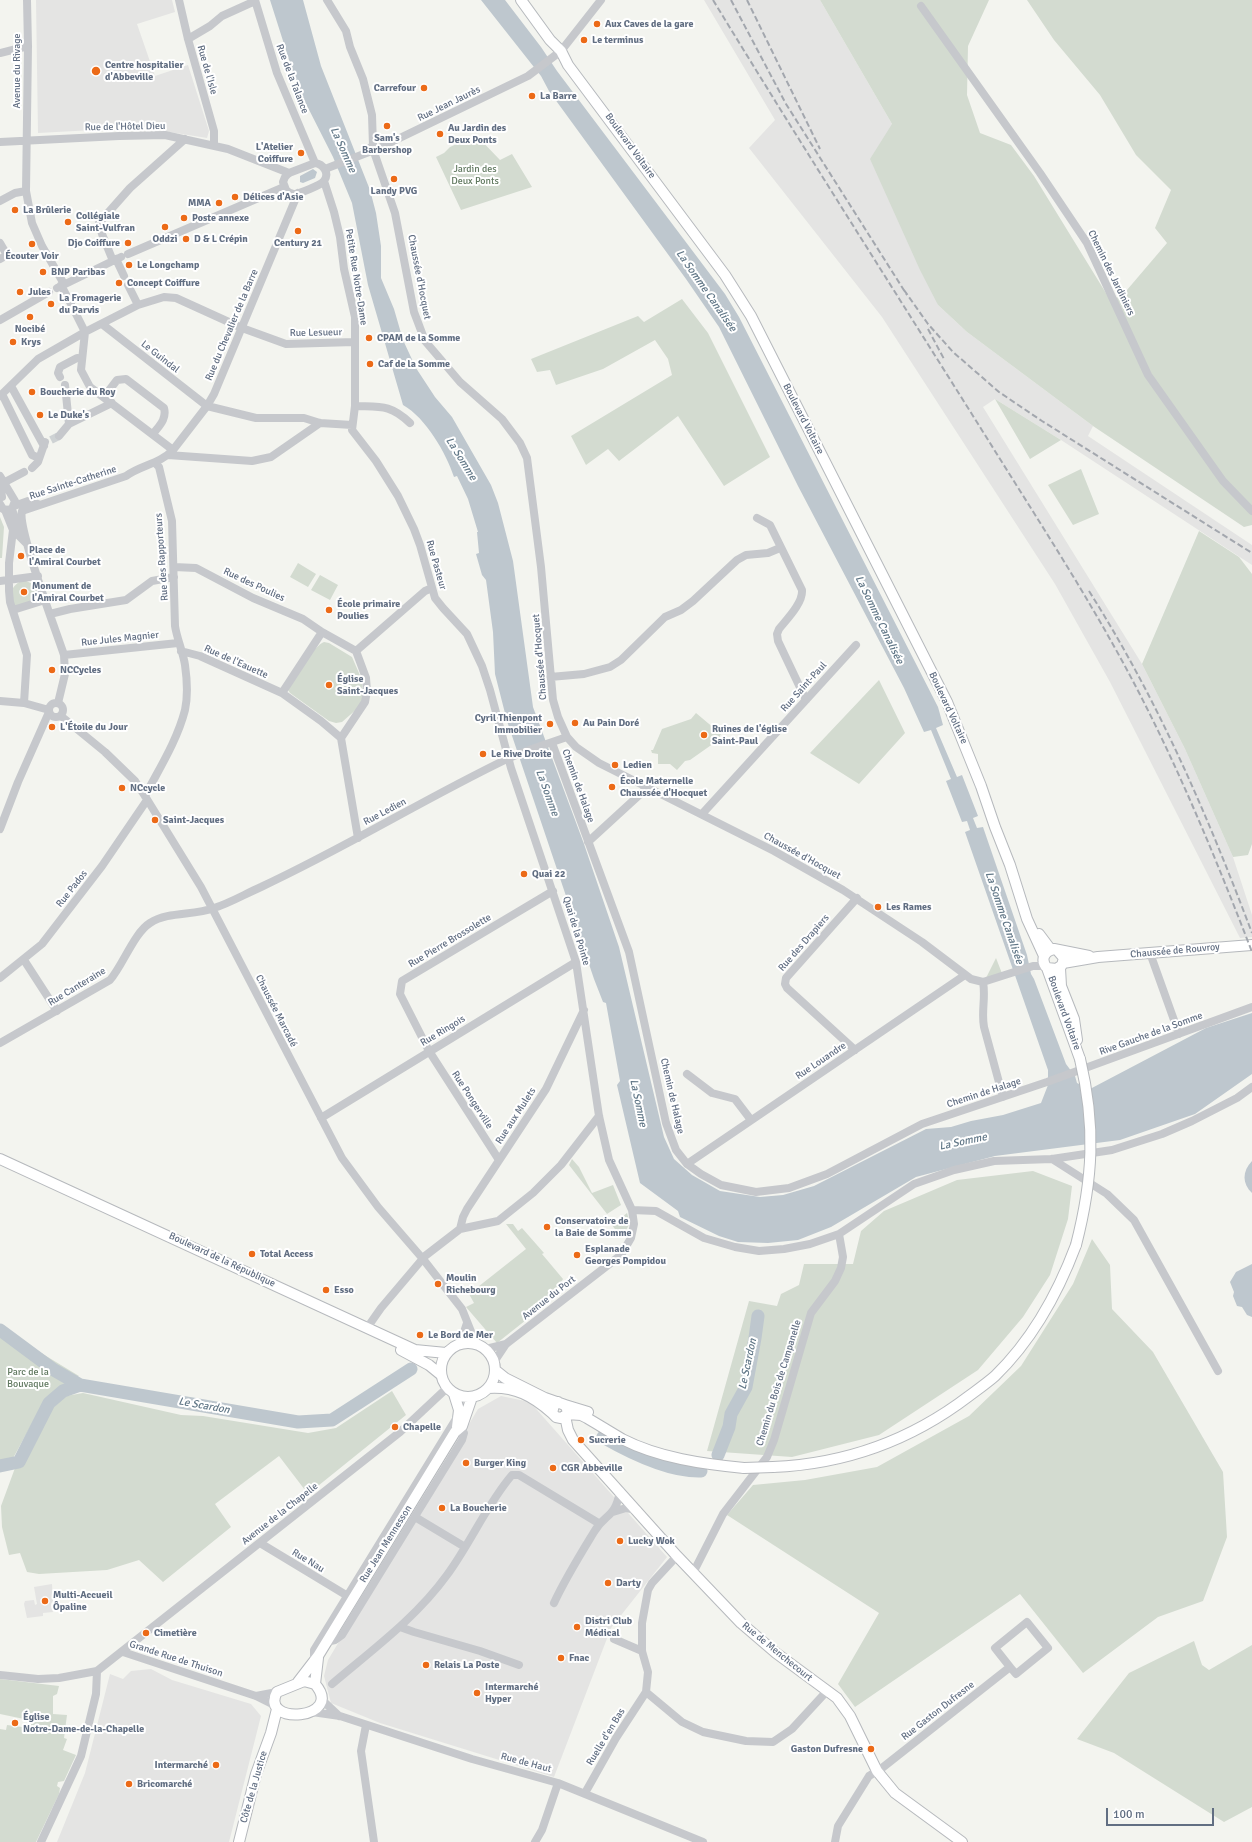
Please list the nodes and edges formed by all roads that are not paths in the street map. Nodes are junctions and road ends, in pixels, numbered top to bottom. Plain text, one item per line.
1 (26, 0) edge
2 (179, 0) edge
3 (255, 0) edge
4 (327, 0) edge
5 (521, 0) edge
6 (601, 0) edge
7 (921, 6) dead end
8 (188, 39) junction
9 (28, 46) junction
10 (0, 53) edge
11 (557, 54) junction
12 (185, 139) junction
13 (27, 141) junction
14 (0, 142) edge
15 (214, 145) junction
16 (371, 151) junction
17 (315, 163) junction
18 (325, 169) junction
19 (289, 173) junction
20 (324, 181) junction
21 (284, 187) junction
22 (26, 191) junction
23 (298, 193) junction
24 (0, 201) edge
25 (0, 243) edge
26 (120, 258) junction
27 (0, 259) edge
28 (124, 276) dead end
29 (128, 284) dead end
30 (58, 287) junction
31 (71, 304) dead end
32 (138, 305) junction
33 (75, 312) dead end
34 (0, 320) edge
35 (102, 324) junction
36 (242, 328) junction
37 (85, 332) junction
38 (354, 342) junction
39 (82, 359) junction
40 (60, 377) dead end
41 (64, 385) dead end
42 (11, 386) junction
43 (1, 395) edge
44 (104, 397) junction
45 (112, 403) junction
46 (207, 406) junction
47 (355, 406) junction
48 (320, 423) junction
49 (410, 423) dead end
50 (352, 425) junction
51 (153, 434) junction
52 (170, 452) junction
53 (39, 458) junction
54 (155, 463) junction
55 (32, 468) dead end
56 (24, 472) dead end
57 (2, 480) edge
58 (4, 504) edge
59 (38, 504) junction
60 (1252, 511) edge
61 (756, 518) dead end
62 (13, 530) junction
63 (27, 540) junction
64 (780, 548) junction
65 (174, 567) junction
66 (38, 576) junction
67 (174, 577) junction
68 (9, 580) junction
69 (0, 581) edge
70 (432, 588) junction
71 (46, 600) junction
72 (13, 610) junction
73 (50, 614) junction
74 (322, 632) junction
75 (178, 643) junction
76 (856, 644) dead end
77 (181, 651) junction
78 (356, 651) junction
79 (64, 655) junction
80 (550, 677) junction
81 (282, 693) junction
82 (806, 700) junction
83 (0, 701) edge
84 (24, 703) junction
85 (58, 703) junction
86 (49, 711) junction
87 (61, 716) junction
88 (567, 737) junction
89 (341, 738) junction
90 (550, 743) junction
91 (509, 758) junction
92 (648, 787) junction
93 (146, 798) junction
94 (702, 814) junction
95 (0, 828) edge
96 (358, 838) junction
97 (588, 842) junction
98 (553, 892) junction
99 (856, 898) junction
100 (213, 909) junction
101 (1252, 945) edge
102 (1150, 953) junction
103 (1098, 957) junction
104 (1048, 958) junction
105 (24, 960) junction
106 (576, 962) junction
107 (1061, 966) junction
108 (966, 975) junction
109 (0, 978) edge
110 (983, 982) junction
111 (1252, 1007) edge
112 (584, 1010) junction
113 (57, 1011) junction
114 (1180, 1034) junction
115 (0, 1043) edge
116 (855, 1050) junction
117 (429, 1051) junction
118 (1080, 1059) junction
119 (687, 1074) dead end
120 (1034, 1087) joint
121 (1252, 1087) edge
122 (1003, 1097) junction
123 (599, 1116) junction
124 (320, 1118) junction
125 (751, 1120) junction
126 (1052, 1158) junction
127 (0, 1159) edge
128 (500, 1160) junction
129 (687, 1164) junction
130 (0, 1165) edge
131 (632, 1210) junction
132 (460, 1229) junction
133 (838, 1234) junction
134 (423, 1259) junction
135 (467, 1323) junction
136 (367, 1328) junction
137 (460, 1344) junction
138 (476, 1344) junction
139 (506, 1344) junction
140 (486, 1349) junction
141 (446, 1353) junction
142 (495, 1366) junction
143 (1218, 1371) dead end
144 (440, 1374) junction
145 (488, 1388) junction
146 (450, 1391) junction
147 (472, 1397) junction
148 (560, 1411) junction
149 (458, 1414) junction
150 (458, 1429) junction
151 (620, 1492) junction
152 (636, 1510) junction
153 (613, 1512) junction
154 (416, 1517) junction
155 (600, 1524) junction
156 (260, 1543) junction
157 (465, 1547) junction
158 (678, 1556) junction
159 (693, 1572) junction
160 (346, 1595) junction
161 (554, 1603) dead end
162 (400, 1626) junction
163 (614, 1639) dead end
164 (326, 1642) junction
165 (642, 1651) junction
166 (123, 1652) junction
167 (316, 1658) junction
168 (519, 1665) dead end
169 (1010, 1667) junction
170 (98, 1671) junction
171 (0, 1675) edge
172 (298, 1682) junction
173 (315, 1684) junction
174 (332, 1684) dead end
175 (827, 1691) junction
176 (277, 1692) junction
177 (646, 1692) junction
178 (256, 1696) junction
179 (321, 1699) junction
180 (276, 1707) junction
181 (312, 1712) junction
182 (287, 1714) junction
183 (340, 1716) junction
184 (366, 1725) junction
185 (271, 1733) junction
186 (877, 1771) junction
187 (558, 1783) junction
188 (585, 1793) junction
189 (42, 1842) edge
190 (239, 1842) edge
191 (374, 1842) edge
192 (535, 1842) edge
193 (703, 1842) edge
194 (835, 1842) edge
195 (962, 1842) edge

1 - 9 street, Avenue du Rivage
2 - 8 street, Rue de l'Isle
3 - 8 street
3 - 17 street, Rue de la Talance
4 - 16 street, Chaussée d'Hocquet
5 - 11 main road, Boulevard Voltaire
6 - 11 street, Rue Jean Jaurès
7 - 60 street, Chemin des Jardiniers
8 - 15 street, Rue de l'Isle
9 - 10 street
9 - 13 street, Avenue du Rivage
11 - 16 street, Rue Jean Jaurès
11 - 104 main road, Boulevard Voltaire
12 - 13 street, Rue de l'Hôtel Dieu
12 - 15 street, Rue de l'Hôtel Dieu
12 - 26 street
13 - 14 street, Rue de l'Hôtel Dieu
13 - 22 street, Avenue du Rivage
15 - 19 street, Rue de l'Hôtel Dieu
16 - 18 street, Rue Jean Jaurès
16 - 80 street, Chaussée d'Hocquet
17 - 18 street
17 - 19 street
18 - 20 street
19 - 21 street
20 - 23 street
20 - 38 street, Petite Rue Notre-Dame
21 - 23 street
21 - 26 street
22 - 24 street
22 - 30 street, Avenue du Rivage
23 - 36 street, Rue du Chevalier de la Barre
25 - 27 street
26 - 28 street
26 - 30 street
29 - 32 street
30 - 31 street, Avenue du Rivage
30 - 34 street
32 - 35 street, Rue Lesueur
32 - 36 street, Rue Lesueur
33 - 37 street
35 - 37 street, Rue Lesueur
35 - 46 street, Le Guindal
36 - 38 street, Rue Lesueur
36 - 46 street, Rue du Chevalier de la Barre
37 - 39 street
37 - 42 street, Rue Lesueur
38 - 47 street, Petite Rue Notre-Dame
39 - 40 street
39 - 44 street
41 - 45 street
42 - 43 street, Rue Lesueur
42 - 53 street
43 - 53 street
44 - 45 street
44 - 51 street
45 - 51 street
46 - 48 street
46 - 52 street, Rue du Chevalier de la Barre
47 - 49 street
47 - 50 street, Petite Rue Notre-Dame
48 - 50 street
48 - 52 street
50 - 70 street, Rue Pasteur
51 - 52 street
52 - 54 street, Rue Sainte-Catherine
53 - 55 street
54 - 59 street, Rue Sainte-Catherine
54 - 65 street, Rue des Rapporteurs
56 - 57 street
57 - 58 street
57 - 58 street
58 - 59 street
58 - 62 street
58 - 63 street
59 - 63 street, Rue Sainte-Catherine
61 - 64 street
62 - 63 street
62 - 68 street
63 - 66 street
64 - 80 street
64 - 82 street
65 - 67 street, Rue des Rapporteurs
65 - 74 street, Rue des Poulies
66 - 68 street
66 - 71 street
67 - 73 street
67 - 75 street, Rue des Rapporteurs
68 - 69 street
68 - 72 street
70 - 78 street
70 - 91 street, Rue Pasteur
71 - 72 street
71 - 73 street
72 - 84 street
73 - 79 street
74 - 78 street, Rue des Poulies
74 - 81 street
75 - 77 street, Rue des Rapporteurs
75 - 79 street, Rue Jules Magnier
76 - 82 street, Rue Saint-Paul
77 - 81 street, Rue de l'Eauette
77 - 93 street, Rue Pados
78 - 89 street
79 - 85 street
80 - 88 street, Chaussée d'Hocquet
81 - 89 street, Rue de l'Eauette
82 - 94 street, Rue Saint-Paul
83 - 84 street
84 - 86 street
85 - 86 street
85 - 87 street
86 - 87 street
86 - 95 street
87 - 93 street, Chaussée Marcadé
88 - 90 street, Rue Ledien
88 - 92 street, Chaussée d'Hocquet
89 - 96 street
90 - 91 street, Rue Ledien
90 - 97 street, Chemin de Halage
91 - 96 street, Rue Ledien
91 - 98 street, Quai de la Pointe
92 - 94 street, Chaussée d'Hocquet
92 - 97 street
93 - 100 street, Chaussée Marcadé
93 - 105 street, Rue Pados
94 - 99 street, Chaussée d'Hocquet
96 - 100 street, Rue Ledien
97 - 129 street, Chemin de Halage
98 - 106 street, Quai de la Pointe
98 - 117 street, Rue Pierre Brossolette
99 - 108 street, Chaussée d'Hocquet
99 - 116 street, Rue des Drapiers
100 - 113 street, Rue Canteraine
100 - 124 street, Chaussée Marcadé
101 - 102 main road, Chaussée de Rouvroy
102 - 103 main road, Chaussée de Rouvroy
102 - 114 street
103 - 104 main road, Chaussée de Rouvroy
103 - 107 main road, Chaussée de Rouvroy
104 - 107 main road, Chaussée de Rouvroy
104 - 107 main road, Boulevard Voltaire
104 - 110 street
104 - 118 main road, Boulevard Voltaire
105 - 109 street, Rue Pados
105 - 113 street
106 - 112 street, Quai de la Pointe
106 - 117 street, Rue Ringois
107 - 118 main road, Boulevard Voltaire
108 - 110 street, Chaussée d'Hocquet
108 - 116 street, Rue Louandre
110 - 122 street
111 - 114 street, Rive Gauche de la Somme
112 - 123 street, Quai de la Pointe
112 - 128 street, Rue aux Mulets
113 - 115 street, Rue Canteraine
114 - 120 street, Rive Gauche de la Somme
116 - 125 street, Rue Louandre
117 - 124 street, Rue Ringois
117 - 128 street, Rue Pongerville
118 - 148 main road, bridge
119 - 125 street
120 - 122 street, Chemin de Halage
121 - 126 street
122 - 129 street, Chemin de Halage
123 - 131 street, Avenue du Port
123 - 132 street
124 - 134 street, Chaussée Marcadé
125 - 129 street, Rue Louandre
126 - 133 street
126 - 143 street
127 - 136 main road, Boulevard de la République
128 - 132 street, Rue aux Mulets
130 - 144 main road, Boulevard de la République
131 - 133 street
131 - 139 street, Avenue du Port
132 - 134 street
133 - 159 street, Chemin du Bois de Campanelle
134 - 135 street, Chaussée Marcadé
134 - 136 street
135 - 137 street
135 - 138 street, Chaussée Marcadé
136 - 141 main road, Boulevard de la République
137 - 138 main road
137 - 141 main road
138 - 140 main road
139 - 140 street, Avenue du Port
139 - 142 street, Avenue du Port
140 - 142 main road
141 - 144 main road
142 - 145 main road
142 - 148 main road
144 - 146 main road
145 - 147 main road
145 - 148 main road
146 - 147 main road
146 - 149 main road, Rue Jean Mennesson
146 - 156 street, Avenue de la Chapelle
147 - 150 main road, Rue Jean Mennesson
148 - 151 main road, Rue de Menchecourt
149 - 150 main road, Rue Jean Mennesson
149 - 160 street
150 - 154 street
150 - 164 main road, Rue Jean Mennesson
151 - 152 main road, Rue de Menchecourt
151 - 153 street
152 - 153 street
152 - 158 main road, Rue de Menchecourt
153 - 155 street
154 - 157 street
154 - 164 street
155 - 157 street
155 - 161 street
156 - 160 street, Rue Nau
156 - 166 street, Avenue de la Chapelle
157 - 162 street
158 - 159 main road, Rue de Menchecourt
158 - 165 street
159 - 175 main road, Rue de Menchecourt
160 - 167 street
162 - 168 street
162 - 174 street
163 - 165 street
164 - 167 main road, Rue Jean Mennesson
165 - 177 street
166 - 170 street, Grande Rue de Thuison
166 - 178 street, Grande Rue de Thuison
167 - 172 main road, Rue Jean Mennesson
167 - 173 main road, Rue Jean Mennesson
169 - 169 street
169 - 186 street, Rue Gaston Dufresne
170 - 171 street, Grande Rue de Thuison
170 - 189 street
172 - 173 main road
172 - 176 main road
173 - 179 main road
175 - 177 street
175 - 186 main road, Rue de Menchecourt
176 - 178 street, Grande Rue de Thuison
176 - 180 main road
177 - 188 street, Ruelle d'en Bas
178 - 180 street, Grande Rue de Thuison
179 - 181 main road
179 - 183 street, Rue de Haut
180 - 182 main road
180 - 185 main road, Côte de la Justice
181 - 182 main road
181 - 183 street, Rue de Haut
182 - 185 main road, Côte de la Justice
183 - 184 street, Rue de Haut
184 - 187 street, Rue de Haut
184 - 191 street
185 - 190 main road, Côte de la Justice
186 - 194 street, Rue Gaston Dufresne
186 - 195 main road, Rue de Menchecourt
187 - 188 street, Rue de Haut
187 - 192 street
188 - 193 street, Rue de Haut

